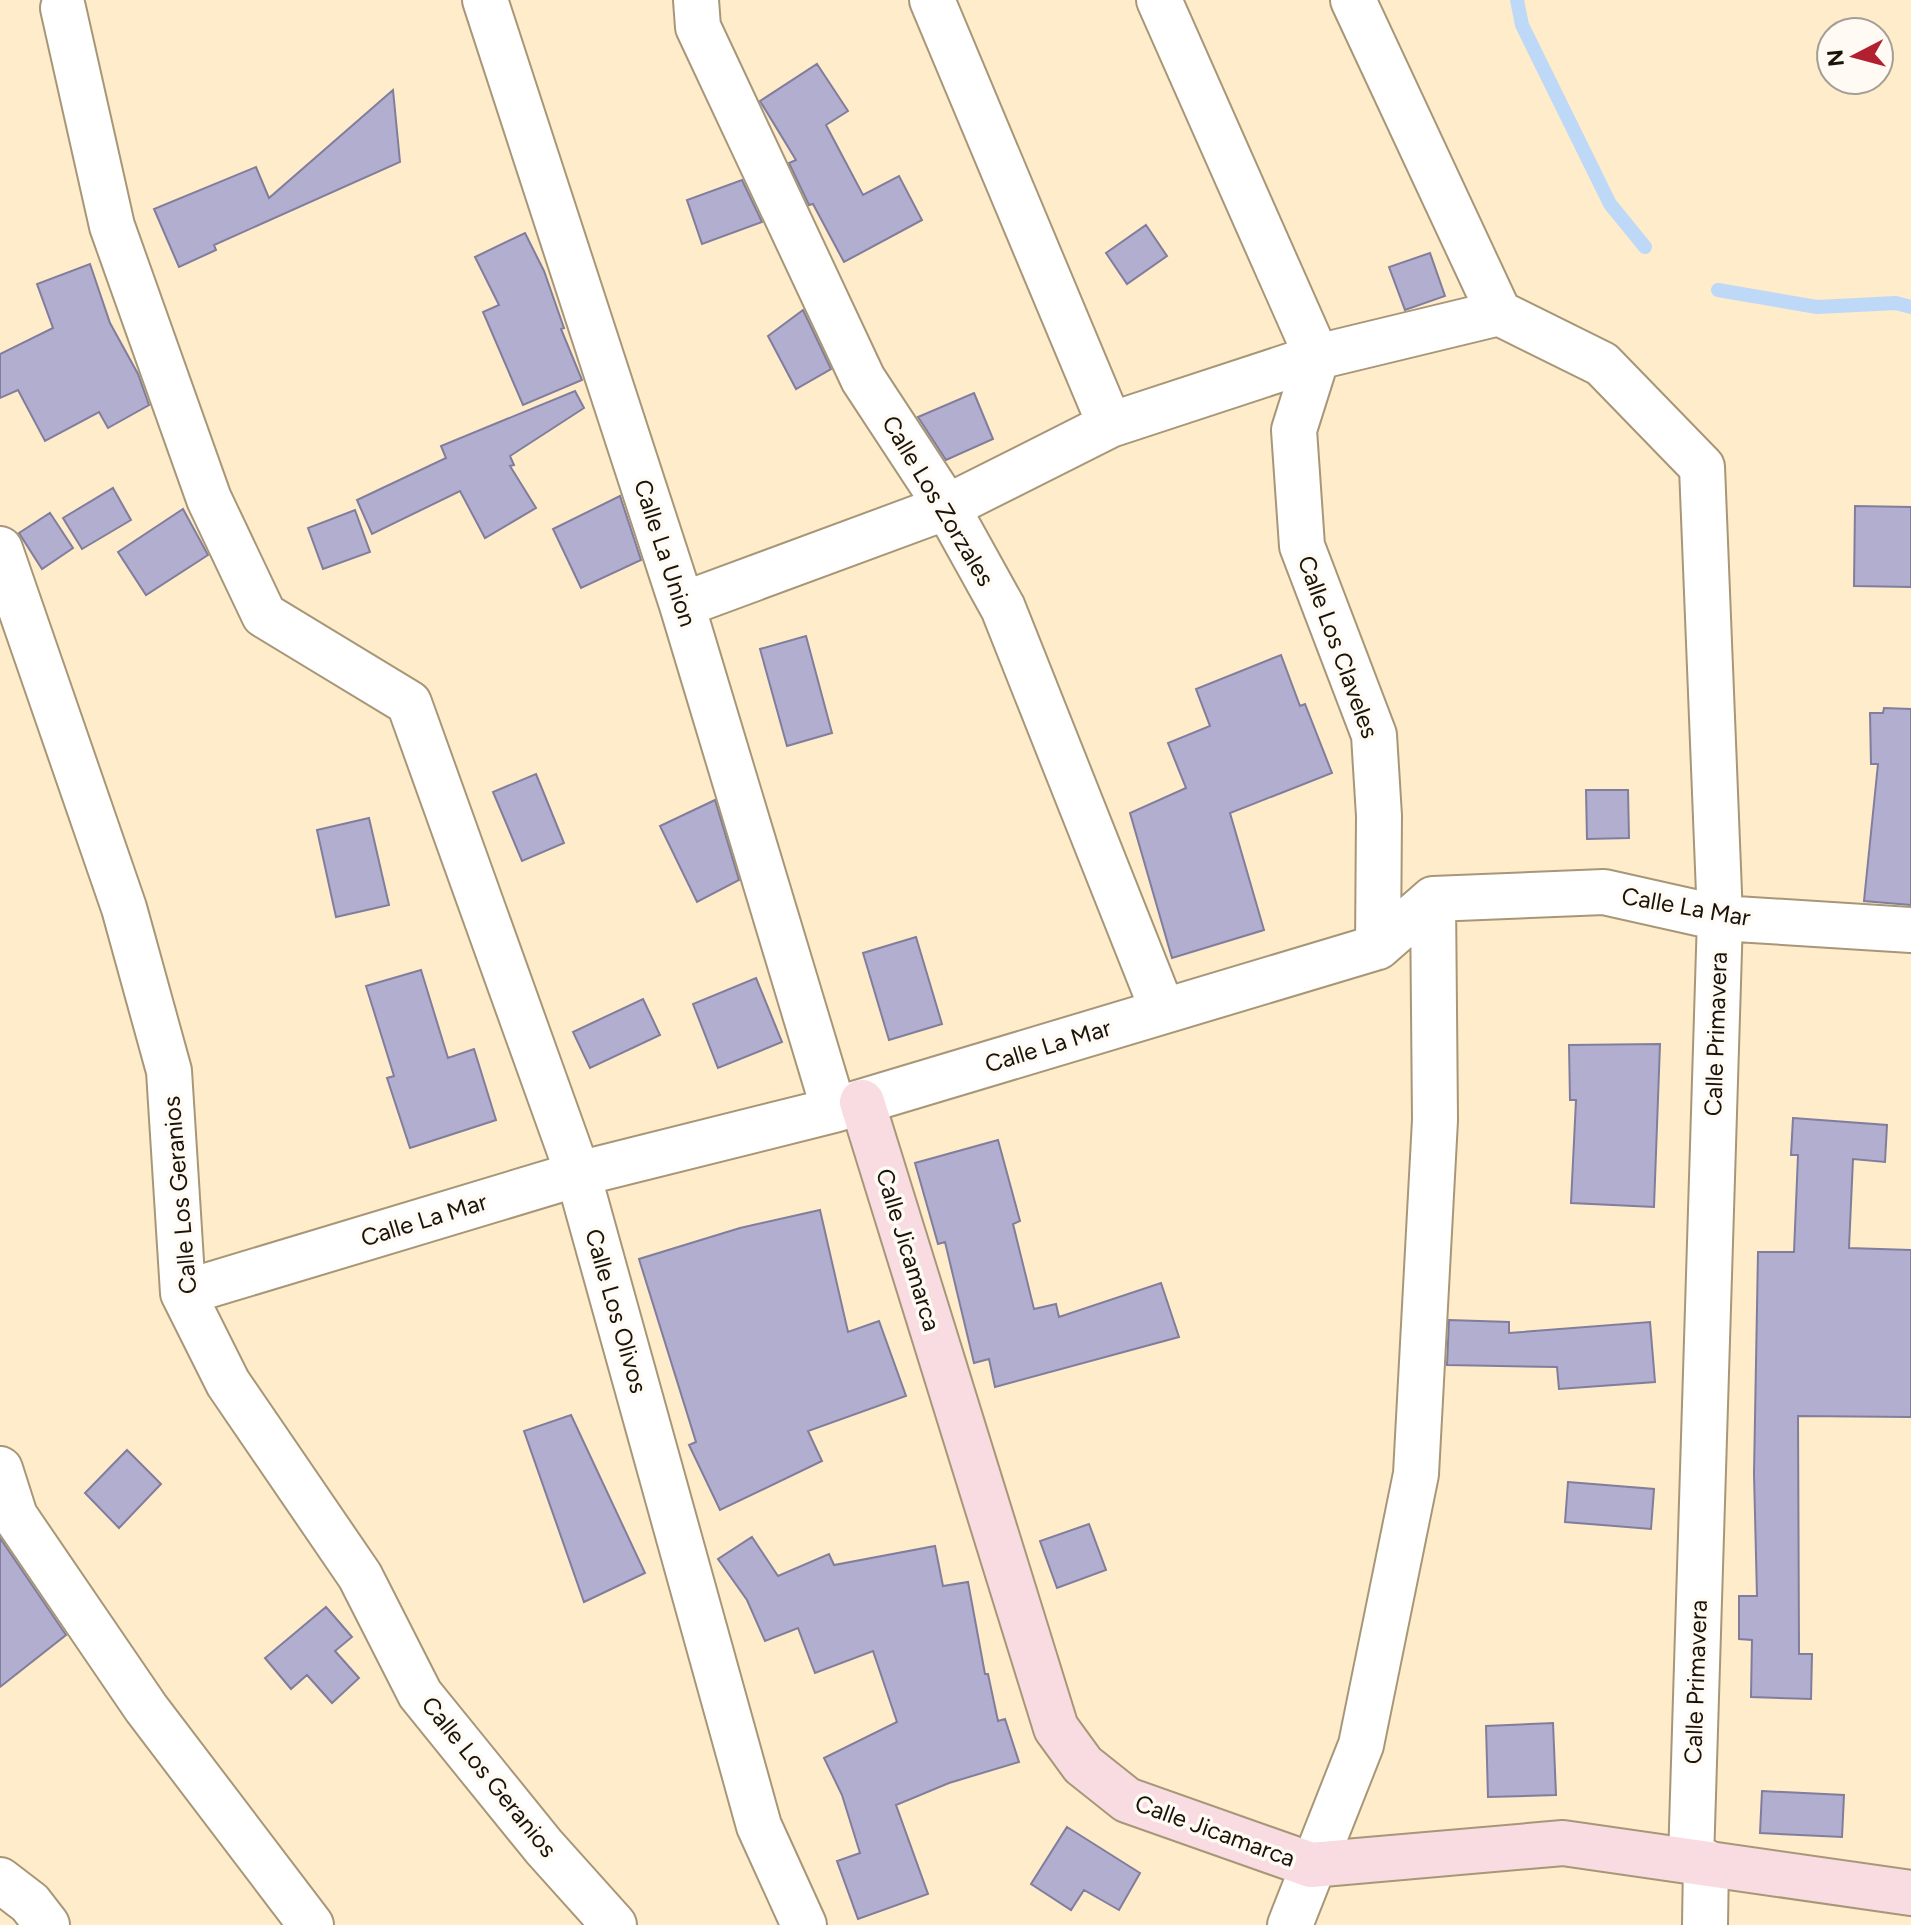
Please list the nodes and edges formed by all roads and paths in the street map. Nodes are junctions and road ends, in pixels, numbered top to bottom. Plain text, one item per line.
1 (485, 0) edge
2 (696, 0) edge
3 (932, 0) edge
4 (1159, 0) edge
5 (1353, 0) edge
6 (63, 8) dead end
7 (1499, 313) junction
8 (1317, 357) junction
9 (1110, 425) junction
10 (947, 507) junction
11 (0, 549) edge
12 (682, 605) junction
13 (1433, 899) junction
14 (1720, 918) junction
15 (1911, 930) edge
16 (1378, 947) junction
17 (1163, 1011) junction
18 (848, 1106) junction
19 (578, 1174) junction
20 (183, 1293) junction
21 (0, 1469) edge
22 (1698, 1861) junction
23 (1311, 1865) junction
24 (0, 1880) edge
25 (1911, 1893) edge
26 (47, 1925) edge
27 (311, 1925) edge
28 (614, 1925) edge
29 (804, 1925) edge
30 (1290, 1925) edge
31 (1705, 1925) edge

1 - 12 street, Calle La Union
2 - 10 street, Calle Los Zorzales
3 - 9 street
4 - 8 street
5 - 7 street
6 - 19 street, Calle Los Olivos
7 - 8 street
7 - 14 street, Calle Primavera
8 - 9 street
8 - 16 street, Calle Los Claveles
9 - 10 street
10 - 12 street
10 - 17 street, Calle Los Zorzales
11 - 20 street, Calle Los Geranios
12 - 18 street, Calle La Union
13 - 14 street, Calle La Mar
13 - 16 street, Calle La Mar
13 - 23 street
14 - 15 street, Calle La Mar
14 - 22 street, Calle Primavera
16 - 17 street, Calle La Mar
17 - 18 street, Calle La Mar
18 - 19 street, Calle La Mar
18 - 23 street, Calle Jicamarca
19 - 20 street, Calle La Mar
19 - 29 street, Calle Los Olivos
20 - 28 street, Calle Los Geranios
21 - 27 street
22 - 23 street, Calle Jicamarca
22 - 25 street, Calle Jicamarca
22 - 31 street, Calle Primavera
23 - 30 street
24 - 26 street

